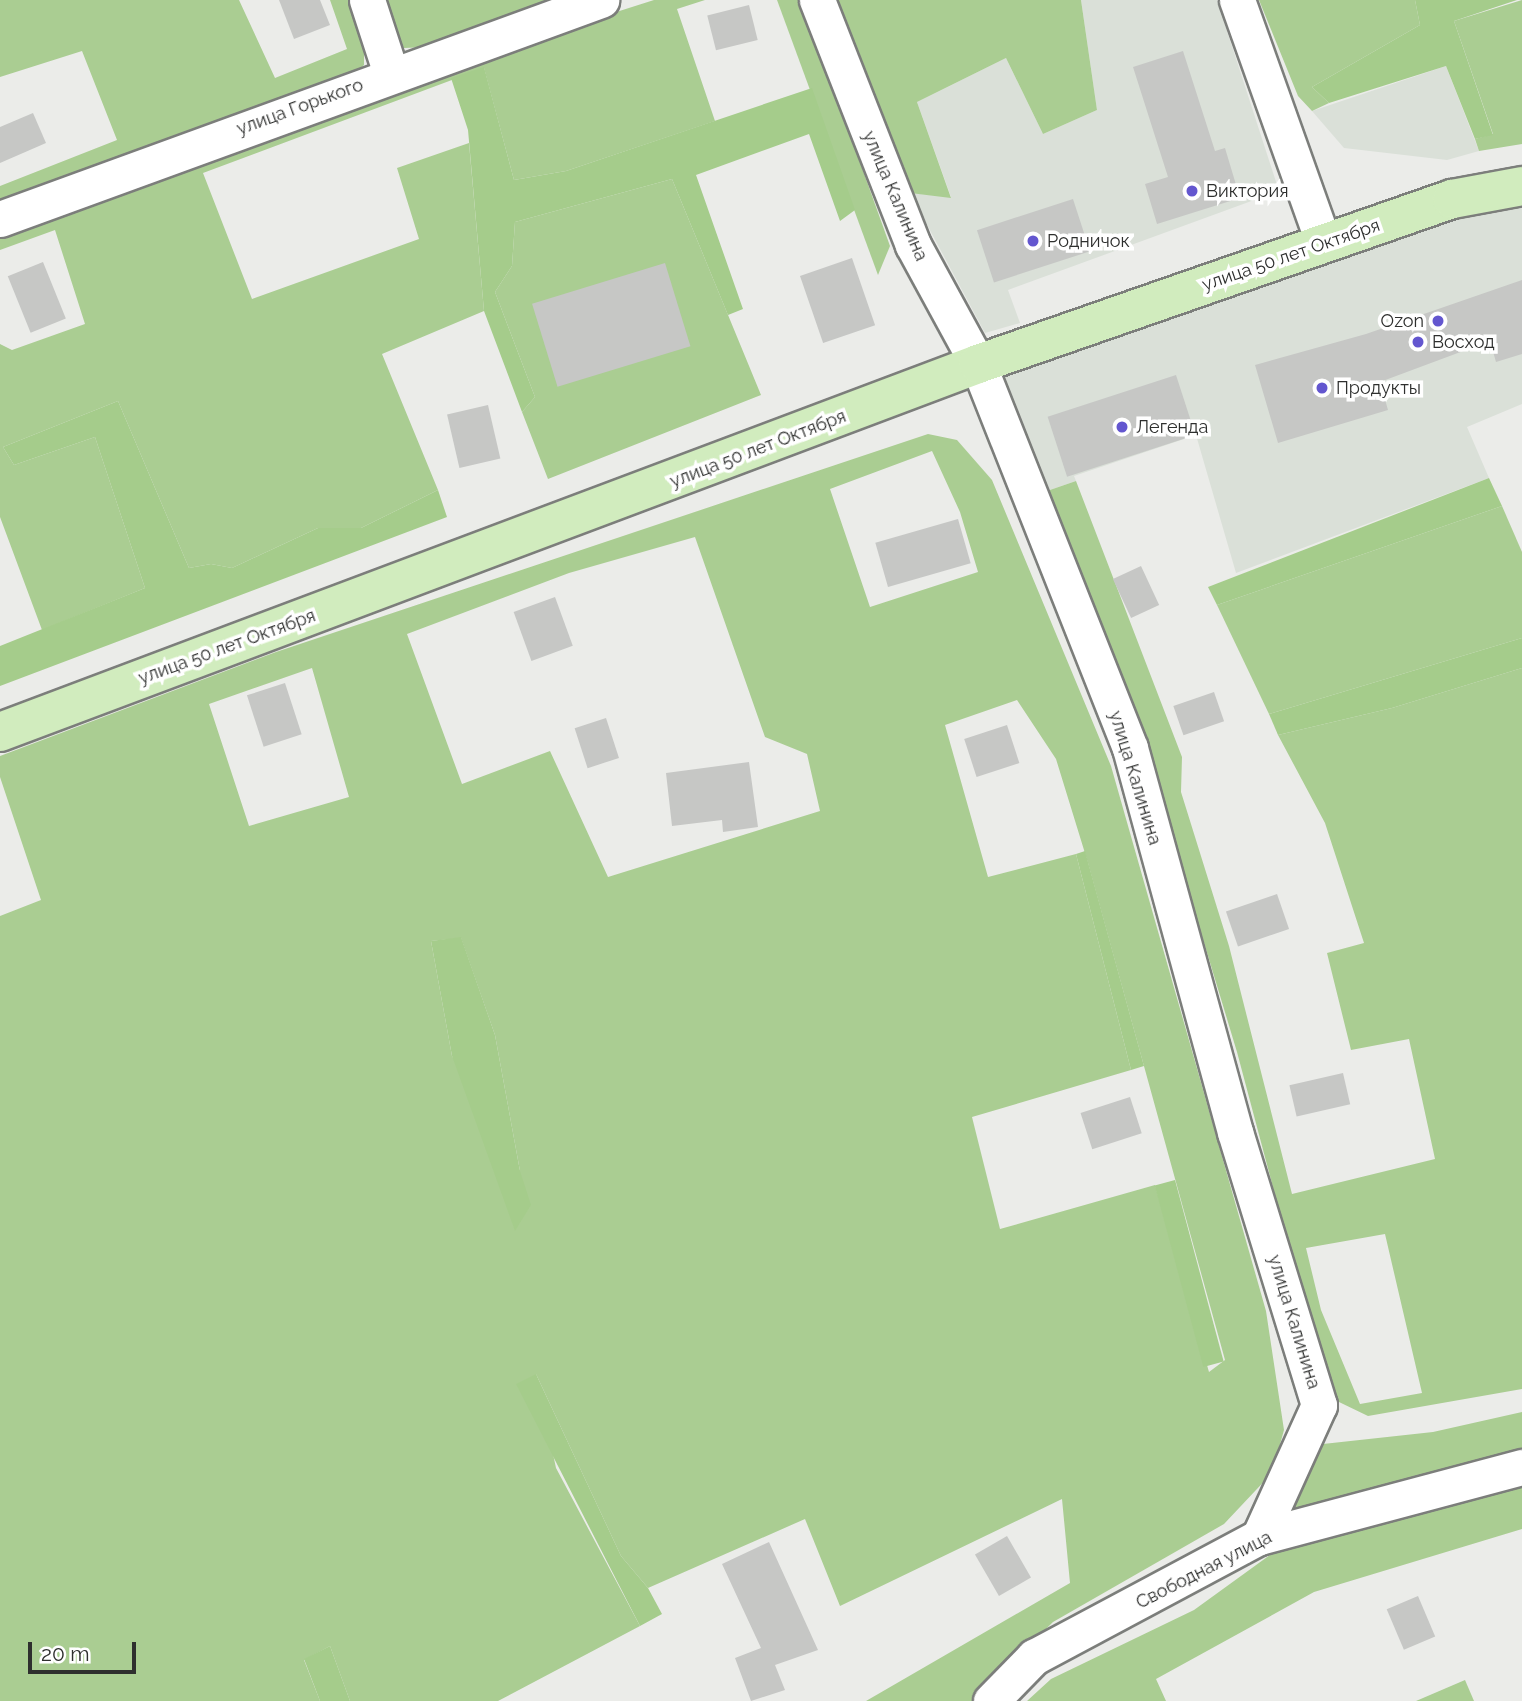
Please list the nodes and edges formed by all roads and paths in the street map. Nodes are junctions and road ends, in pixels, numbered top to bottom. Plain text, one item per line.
1 (367, 0) edge
2 (601, 0) edge
3 (817, 0) edge
4 (1237, 0) edge
5 (391, 74) junction
6 (1522, 186) edge
7 (0, 219) edge
8 (1324, 244) junction
9 (978, 365) junction
10 (0, 732) edge
11 (1522, 1466) edge
12 (1259, 1537) junction
13 (991, 1701) edge

1 - 5 street
2 - 5 street, улица Горького
3 - 9 street, улица Калинина
4 - 8 street
5 - 7 street, улица Горького
6 - 8 main road, улица 50 лет Октября
8 - 9 main road, улица 50 лет Октября
9 - 10 main road, улица 50 лет Октября
9 - 12 street, улица Калинина
11 - 12 street, Свободная улица
12 - 13 street, Свободная улица

